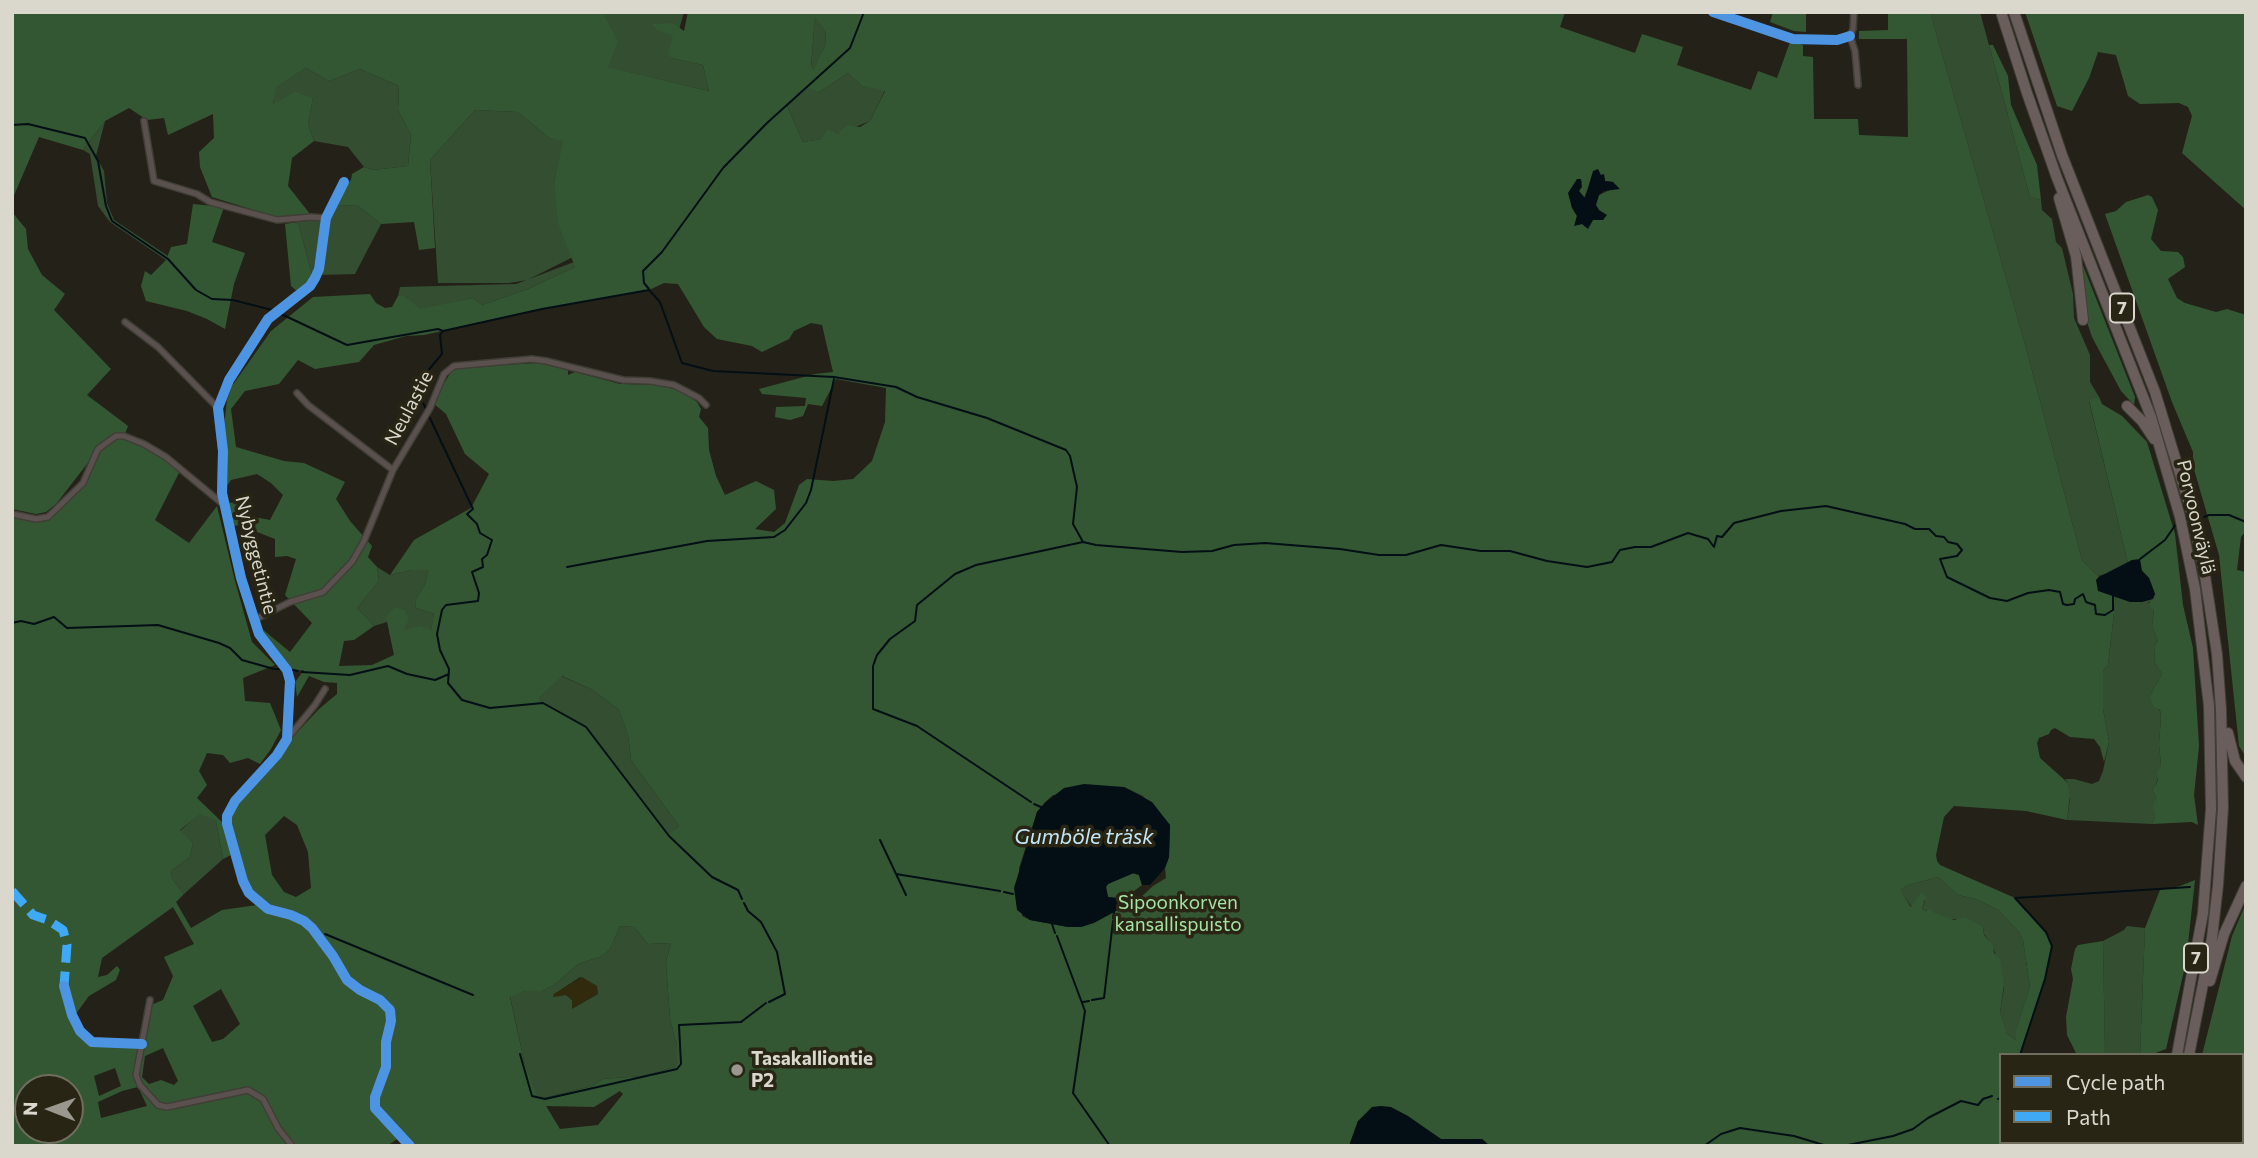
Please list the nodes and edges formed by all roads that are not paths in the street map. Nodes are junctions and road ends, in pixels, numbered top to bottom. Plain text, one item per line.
1 (1713, 12) edge
2 (1854, 12) edge
3 (2001, 12) edge
4 (2014, 12) edge
5 (1850, 36) junction
6 (1858, 85) dead end
7 (144, 121) dead end
8 (2048, 153) junction
9 (344, 182) dead end
10 (326, 218) junction
11 (2083, 320) dead end
12 (125, 322) dead end
13 (297, 393) dead end
14 (706, 405) dead end
15 (2127, 405) dead end
16 (218, 408) junction
17 (2164, 458) junction
18 (393, 470) junction
19 (224, 505) junction
20 (12, 514) edge
21 (254, 620) junction
22 (324, 689) dead end
23 (2221, 709) junction
24 (287, 739) junction
25 (2246, 776) edge
26 (2246, 886) edge
27 (64, 986) dead end
28 (150, 1000) dead end
29 (2196, 1025) junction
30 (142, 1044) junction
31 (2177, 1053) edge
32 (2189, 1053) edge
33 (292, 1146) edge
34 (410, 1146) edge

1 - 5 street
2 - 5 street
3 - 8 highway, Porvoonväylä / 7
4 - 23 highway, Porvoonväylä / 7
5 - 6 street
7 - 10 street
8 - 11 highway
8 - 17 highway, Porvoonväylä / 7
9 - 10 street, Nybyggetintie
10 - 16 street, Nybyggetintie
12 - 16 street
13 - 18 street
14 - 18 street, Neulastie
15 - 17 highway
16 - 19 street, Nybyggetintie
17 - 31 highway, Porvoonväylä / 7
18 - 21 street, Neulastie
19 - 20 street
19 - 21 street, Nybyggetintie
21 - 24 street, Nybyggetintie
22 - 24 street
23 - 25 highway
23 - 29 highway, Porvoonväylä / 7
24 - 34 street
26 - 29 highway
27 - 30 street
28 - 30 street
29 - 32 highway, Porvoonväylä / 7
30 - 33 street

